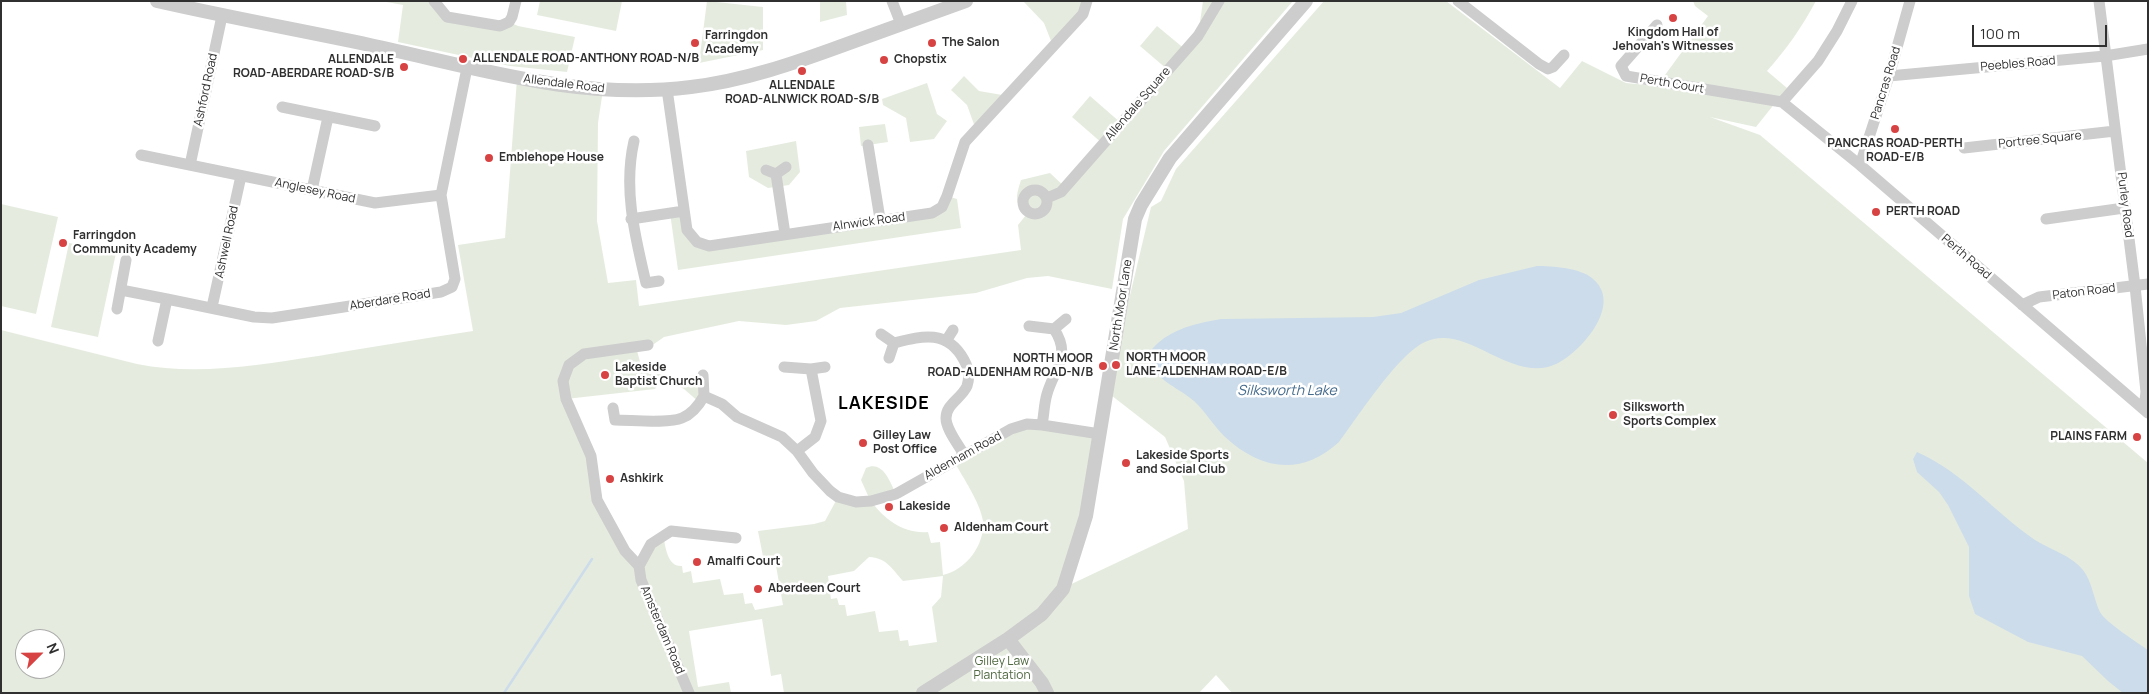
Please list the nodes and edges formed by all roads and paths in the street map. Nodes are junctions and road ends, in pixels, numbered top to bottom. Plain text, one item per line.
1 (156, 1) edge
2 (434, 1) edge
3 (516, 1) edge
4 (892, 1) edge
5 (966, 1) edge
6 (1087, 1) edge
7 (1218, 1) edge
8 (1306, 1) edge
9 (1459, 1) edge
10 (1852, 1) edge
11 (1910, 1) edge
12 (2099, 1) edge
13 (222, 16) junction
14 (901, 24) junction
15 (1657, 25) dead end
16 (2148, 49) edge
17 (1564, 55) dead end
18 (2105, 56) junction
19 (468, 68) junction
20 (1889, 76) junction
21 (667, 90) junction
22 (1782, 102) junction
23 (282, 107) dead end
24 (328, 117) junction
25 (375, 126) dead end
26 (2115, 131) junction
27 (634, 141) dead end
28 (868, 145) dead end
29 (1964, 148) dead end
30 (141, 154) dead end
31 (190, 165) junction
32 (1860, 165) junction
33 (786, 166) dead end
34 (241, 176) junction
35 (312, 190) junction
36 (441, 194) junction
37 (1047, 198) dead end
38 (2124, 208) junction
39 (684, 211) junction
40 (631, 219) junction
41 (880, 219) junction
42 (2046, 219) dead end
43 (785, 234) junction
44 (126, 260) dead end
45 (659, 282) dead end
46 (2148, 284) edge
47 (2135, 286) junction
48 (120, 290) junction
49 (167, 299) junction
50 (2022, 305) junction
51 (212, 307) junction
52 (117, 309) dead end
53 (1066, 319) dead end
54 (1029, 326) dead end
55 (1054, 329) junction
56 (953, 330) dead end
57 (881, 334) dead end
58 (158, 341) dead end
59 (946, 341) junction
60 (894, 343) junction
61 (648, 345) dead end
62 (889, 358) dead end
63 (784, 367) dead end
64 (825, 367) dead end
65 (811, 369) junction
66 (703, 374) dead end
67 (704, 396) junction
68 (2146, 411) edge
69 (613, 419) dead end
70 (1042, 425) junction
71 (1100, 434) junction
72 (797, 451) junction
73 (964, 455) junction
74 (736, 538) dead end
75 (639, 566) junction
76 (1008, 639) junction
77 (689, 693) edge
78 (923, 693) edge
79 (1048, 693) edge

1 - 13 street, Allendale Road
2 - 3 street
4 - 14 street
5 - 14 street, Allendale Road
6 - 41 street, Alnwick Road
7 - 37 street, Allendale Square
8 - 71 street, North Moor Lane
9 - 17 street
10 - 22 street
11 - 20 street, Pancras Road
12 - 18 street, Purley Road
13 - 19 street, Allendale Road
13 - 31 street, Ashford Road
14 - 21 street, Allendale Road
15 - 22 street, Perth Court
16 - 18 street, Peebles Road
18 - 20 street, Peebles Road
18 - 26 street, Purley Road
19 - 21 street, Allendale Road
19 - 36 street, Aberdare Road
20 - 32 street, Pancras Road
21 - 39 street, Alnwick Road
22 - 32 street, Perth Road
23 - 24 street
24 - 25 street
24 - 35 street
26 - 29 street, Portree Square
26 - 38 street, Purley Road
27 - 40 street
28 - 41 street
30 - 31 street, Anglesey Road
31 - 34 street, Anglesey Road
32 - 50 street, Perth Road
33 - 43 street
34 - 35 street, Anglesey Road
34 - 51 street, Ashwell Road
35 - 36 street, Anglesey Road
36 - 51 street, Aberdare Road
38 - 42 street
38 - 47 street, Purley Road
39 - 40 street
39 - 43 street, Alnwick Road
40 - 45 street
41 - 43 street, Alnwick Road
44 - 48 street
46 - 47 street, Paton Road
47 - 50 street, Paton Road
47 - 68 street, Purley Road
48 - 49 street, Aberdare Road
48 - 52 street
49 - 51 street, Aberdare Road
49 - 58 street
50 - 68 street, Perth Road
53 - 55 street
54 - 55 street
55 - 70 street
56 - 59 street
57 - 60 street
59 - 60 street
59 - 73 street
60 - 62 street
61 - 75 street, Amsterdam Road
63 - 65 street
64 - 65 street
65 - 72 street
66 - 67 street
67 - 69 street
67 - 72 street
70 - 71 street, Aldenham Road
70 - 73 street, Aldenham Road
71 - 76 street, North Moor Lane
72 - 73 street, Aldenham Road
74 - 75 street
75 - 77 street, Amsterdam Road
76 - 78 street, North Moor Lane
76 - 79 street

